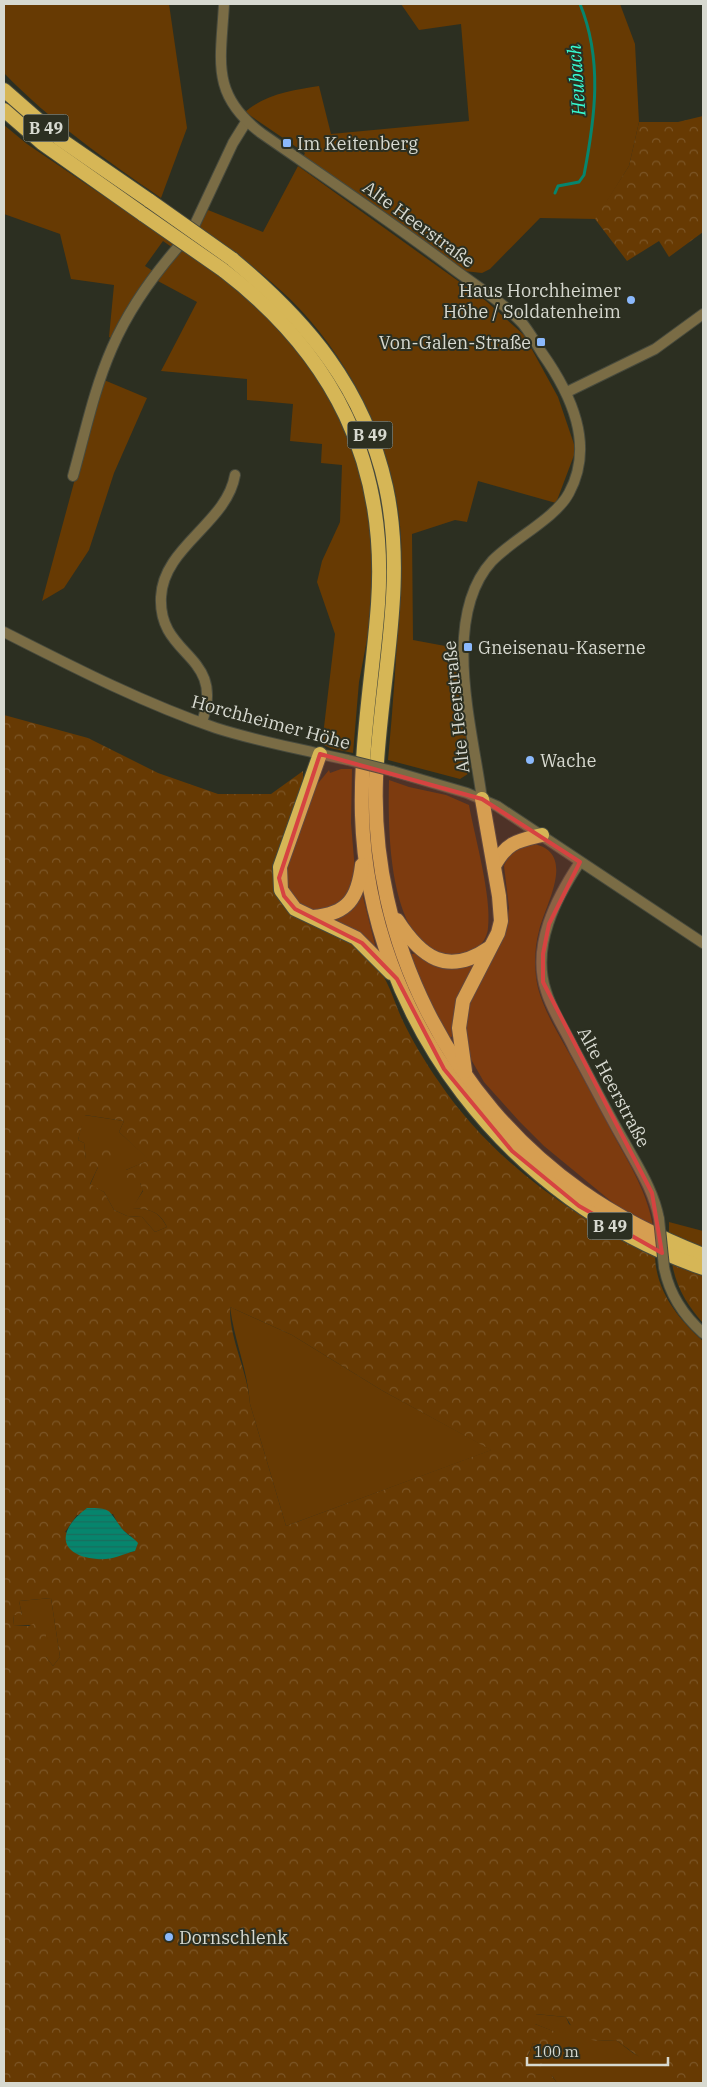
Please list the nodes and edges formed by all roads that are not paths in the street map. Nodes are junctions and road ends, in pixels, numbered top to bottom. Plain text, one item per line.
1 (224, 4) edge
2 (4, 90) edge
3 (4, 110) edge
4 (246, 122) junction
5 (195, 224) dead end
6 (178, 247) dead end
7 (703, 314) edge
8 (567, 392) junction
9 (235, 475) dead end
10 (73, 476) dead end
11 (4, 632) edge
12 (202, 722) junction
13 (320, 754) junction
14 (482, 799) junction
15 (542, 835) junction
16 (364, 850) junction
17 (580, 862) junction
18 (494, 866) junction
19 (389, 907) junction
20 (312, 917) junction
21 (703, 944) edge
22 (490, 948) junction
23 (397, 979) junction
24 (466, 1076) junction
25 (703, 1255) edge
26 (703, 1268) edge
27 (703, 1332) edge

1 - 4 street, Alte Heerstraße
2 - 19 highway, B 49, bridge
3 - 16 highway, B 49, bridge
4 - 5 street
4 - 8 street, Alte Heerstraße
6 - 10 street
7 - 8 street
8 - 14 street, Alte Heerstraße
9 - 12 street
11 - 12 street, Horchheimer Höhe
12 - 13 street, Horchheimer Höhe
13 - 14 street, Horchheimer Höhe, bridge
13 - 20 highway
14 - 15 street
14 - 18 highway
15 - 17 street
15 - 18 highway
16 - 20 highway
16 - 23 highway, B 49
17 - 21 street
17 - 27 street, Alte Heerstraße, bridge
18 - 22 highway
19 - 22 highway
19 - 24 highway, B 49
20 - 23 highway
22 - 24 highway
23 - 26 highway, B 49
24 - 25 highway, B 49

